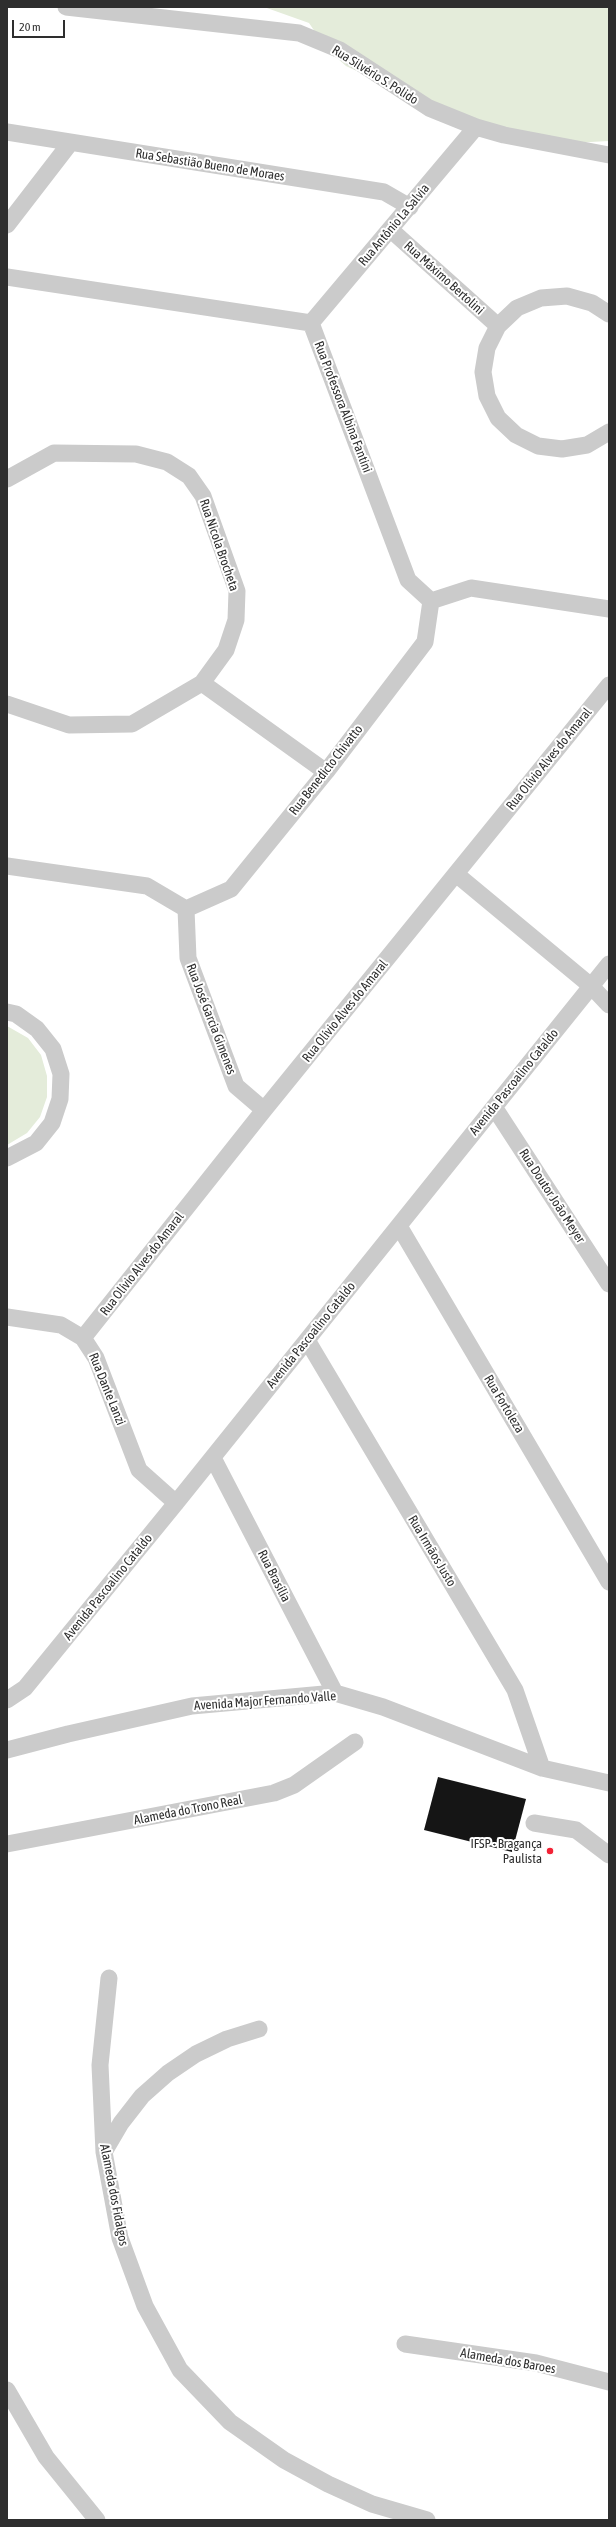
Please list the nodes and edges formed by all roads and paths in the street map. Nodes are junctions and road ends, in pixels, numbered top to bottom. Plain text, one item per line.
1 (66, 7) edge
2 (476, 128) junction
3 (7, 132) edge
4 (71, 142) junction
5 (609, 155) edge
6 (410, 207) junction
7 (7, 225) edge
8 (391, 230) junction
9 (7, 277) edge
10 (609, 314) edge
11 (311, 323) junction
12 (498, 326) junction
13 (609, 432) edge
14 (7, 479) edge
15 (431, 601) junction
16 (609, 609) edge
17 (202, 683) junction
18 (609, 685) edge
19 (7, 704) edge
20 (326, 772) junction
21 (7, 866) edge
22 (456, 874) junction
23 (186, 909) junction
24 (609, 964) edge
25 (591, 986) junction
26 (609, 1005) edge
27 (7, 1012) edge
28 (494, 1107) junction
29 (264, 1110) junction
30 (7, 1158) edge
31 (399, 1226) junction
32 (609, 1284) edge
33 (7, 1318) edge
34 (83, 1338) junction
35 (307, 1340) junction
36 (213, 1458) junction
37 (176, 1504) junction
38 (609, 1582) edge
39 (335, 1693) junction
40 (7, 1700) edge
41 (355, 1742) dead end
42 (7, 1750) edge
43 (542, 1768) junction
44 (609, 1783) edge
45 (534, 1823) dead end
46 (7, 1844) edge
47 (609, 1855) edge
48 (109, 1978) dead end
49 (260, 2029) dead end
50 (104, 2152) junction
51 (405, 2344) dead end
52 (609, 2382) edge
53 (7, 2390) edge
54 (97, 2520) edge
55 (427, 2520) edge

1 - 2 street, Rua Silvério S. Polido
2 - 5 street, Rua Silvério S. Polido
2 - 6 street, Rua Antônio La Salvia
3 - 4 street, Rua Sebastião Bueno de Moraes
4 - 6 street, Rua Sebastião Bueno de Moraes
4 - 7 street
6 - 8 street, Rua Antônio La Salvia
8 - 11 street, Rua Antônio La Salvia
8 - 12 street, Rua Máximo Bertolini
9 - 11 street
10 - 12 street
11 - 15 street, Rua Professora Albina Fantini
12 - 13 street
14 - 17 street, Rua Nicola Brocheta
15 - 16 street
15 - 20 street, Rua Benedicto Chivatto
17 - 19 street, Rua Nicola Brocheta
17 - 20 street
18 - 22 street, Rua Olívio Alves do Amaral
20 - 23 street, Rua Benedicto Chivatto
21 - 23 street
22 - 25 street
22 - 29 street, Rua Olívio Alves do Amaral
23 - 29 street, Rua José Garcia Gimenes
24 - 25 street, Avenida Pascoalino Cataldo
25 - 26 street
25 - 28 street, Avenida Pascoalino Cataldo
27 - 30 street
28 - 31 street, Avenida Pascoalino Cataldo
28 - 32 street, Rua Doutor João Meyer
29 - 34 street, Rua Olívio Alves do Amaral
31 - 35 street, Avenida Pascoalino Cataldo
31 - 38 street, Rua Fortoleza
33 - 34 street, Rua Dante Lanzi
34 - 37 street, Rua Dante Lanzi
35 - 36 street, Avenida Pascoalino Cataldo
35 - 43 street, Rua Irmãos Justo
36 - 37 street, Avenida Pascoalino Cataldo
36 - 39 street, Rua Brasília
37 - 40 street, Avenida Pascoalino Cataldo
39 - 42 street, Avenida Major Fernando Valle
39 - 43 street, Avenida Major Fernando Valle
41 - 46 street, Alameda do Trono Real
43 - 44 street, Avenida Major Fernando Valle
45 - 47 street
48 - 50 street, Alameda dos Fidalgos
49 - 50 street
50 - 55 street, Alameda dos Fidalgos
51 - 52 street, Alameda dos Baroes
53 - 54 street

